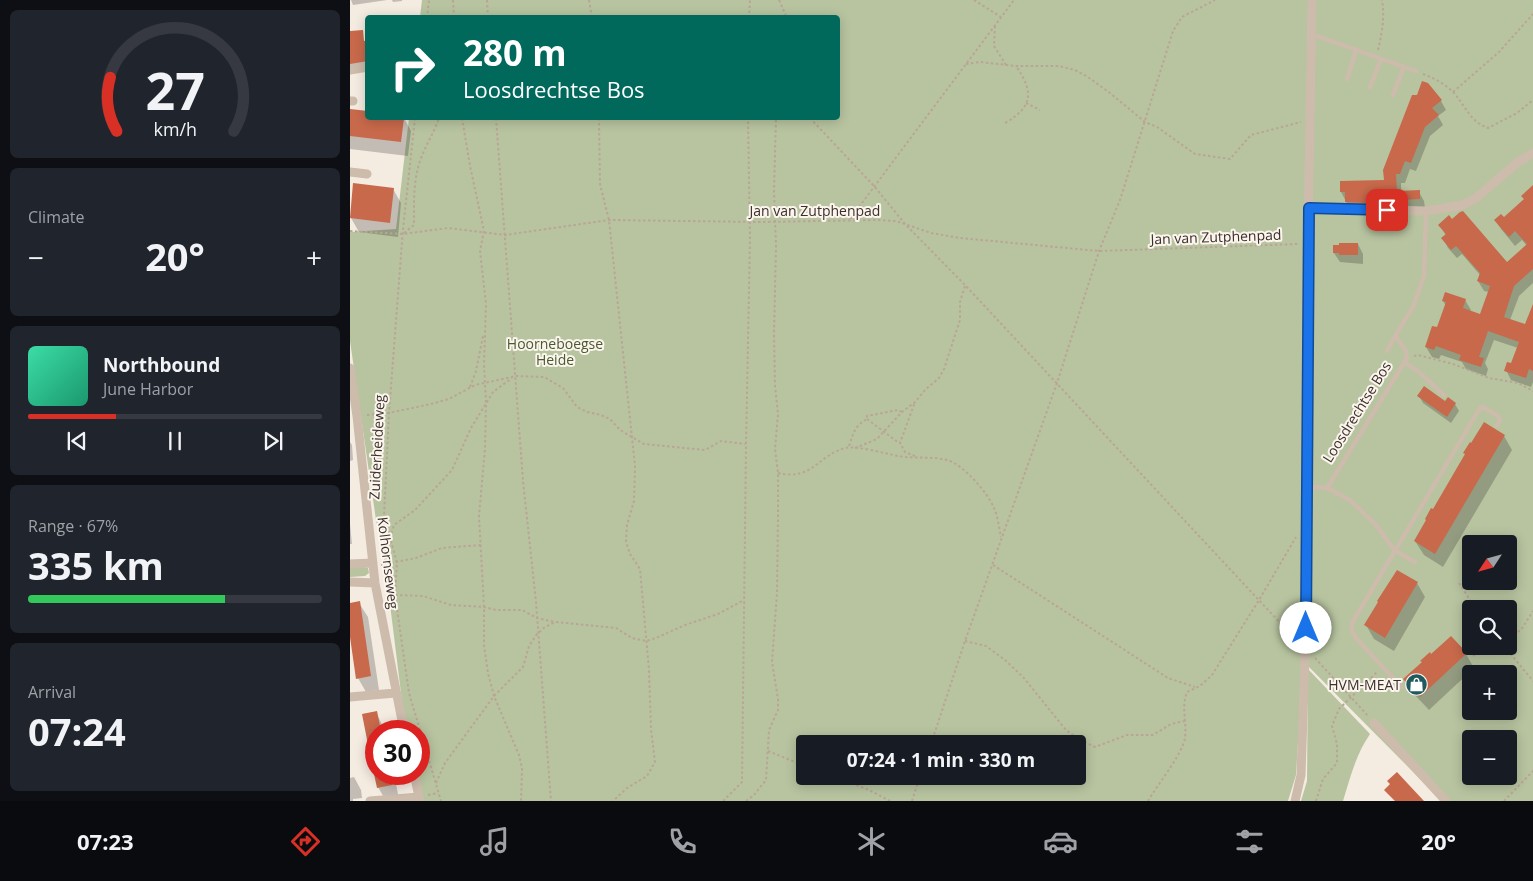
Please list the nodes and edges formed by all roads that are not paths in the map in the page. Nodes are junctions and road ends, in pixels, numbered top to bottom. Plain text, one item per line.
1 (1312, 0) edge
2 (1311, 34) junction
3 (1356, 50) junction
4 (1381, 59) junction
5 (1404, 67) junction
6 (365, 68) edge
7 (350, 70) edge
8 (1416, 71) road end
9 (1348, 79) dead end
10 (1370, 87) dead end
11 (1393, 95) dead end
12 (1533, 153) edge
13 (350, 172) edge
14 (367, 174) dead end
15 (1309, 208) junction
16 (1426, 211) junction
17 (1396, 336) junction
18 (1387, 350) dead end
19 (1406, 361) junction
20 (350, 368) edge
21 (1444, 395) dead end
22 (1497, 425) dead end
23 (1327, 488) junction
24 (1306, 490) junction
25 (1394, 550) junction
26 (1415, 562) dead end
27 (350, 564) edge
28 (373, 565) junction
29 (350, 582) edge
30 (375, 582) junction
31 (1401, 687) dead end
32 (395, 693) junction
33 (350, 696) edge
34 (401, 720) edge
35 (1374, 723) road end
36 (417, 785) edge
37 (420, 799) edge
38 (370, 801) edge
39 (1295, 801) edge
40 (1446, 801) edge

1 - 2 street, Loosdrechtse Bos
2 - 3 lane
2 - 15 street, Loosdrechtse Bos
3 - 4 lane
3 - 9 lane
4 - 5 lane
4 - 10 lane
5 - 8 lane
5 - 11 lane
6 - 7 street
12 - 16 street
13 - 14 street
15 - 16 street
15 - 24 street, Loosdrechtse Bos
16 - 17 lane
17 - 18 lane
17 - 19 lane, Loosdrechtse Bos
19 - 21 lane
19 - 23 lane, Loosdrechtse Bos
20 - 28 street, Kolhornseweg
22 - 25 lane
23 - 24 lane
23 - 25 lane
24 - 39 street, Loosdrechtse Bos
25 - 26 lane
25 - 31 lane
27 - 28 street
28 - 30 street, Kolhornseweg
29 - 30 street
30 - 32 street, Kolhornseweg
32 - 33 street
32 - 34 street, Kolhornseweg
35 - 40 street
36 - 37 street
37 - 38 street

